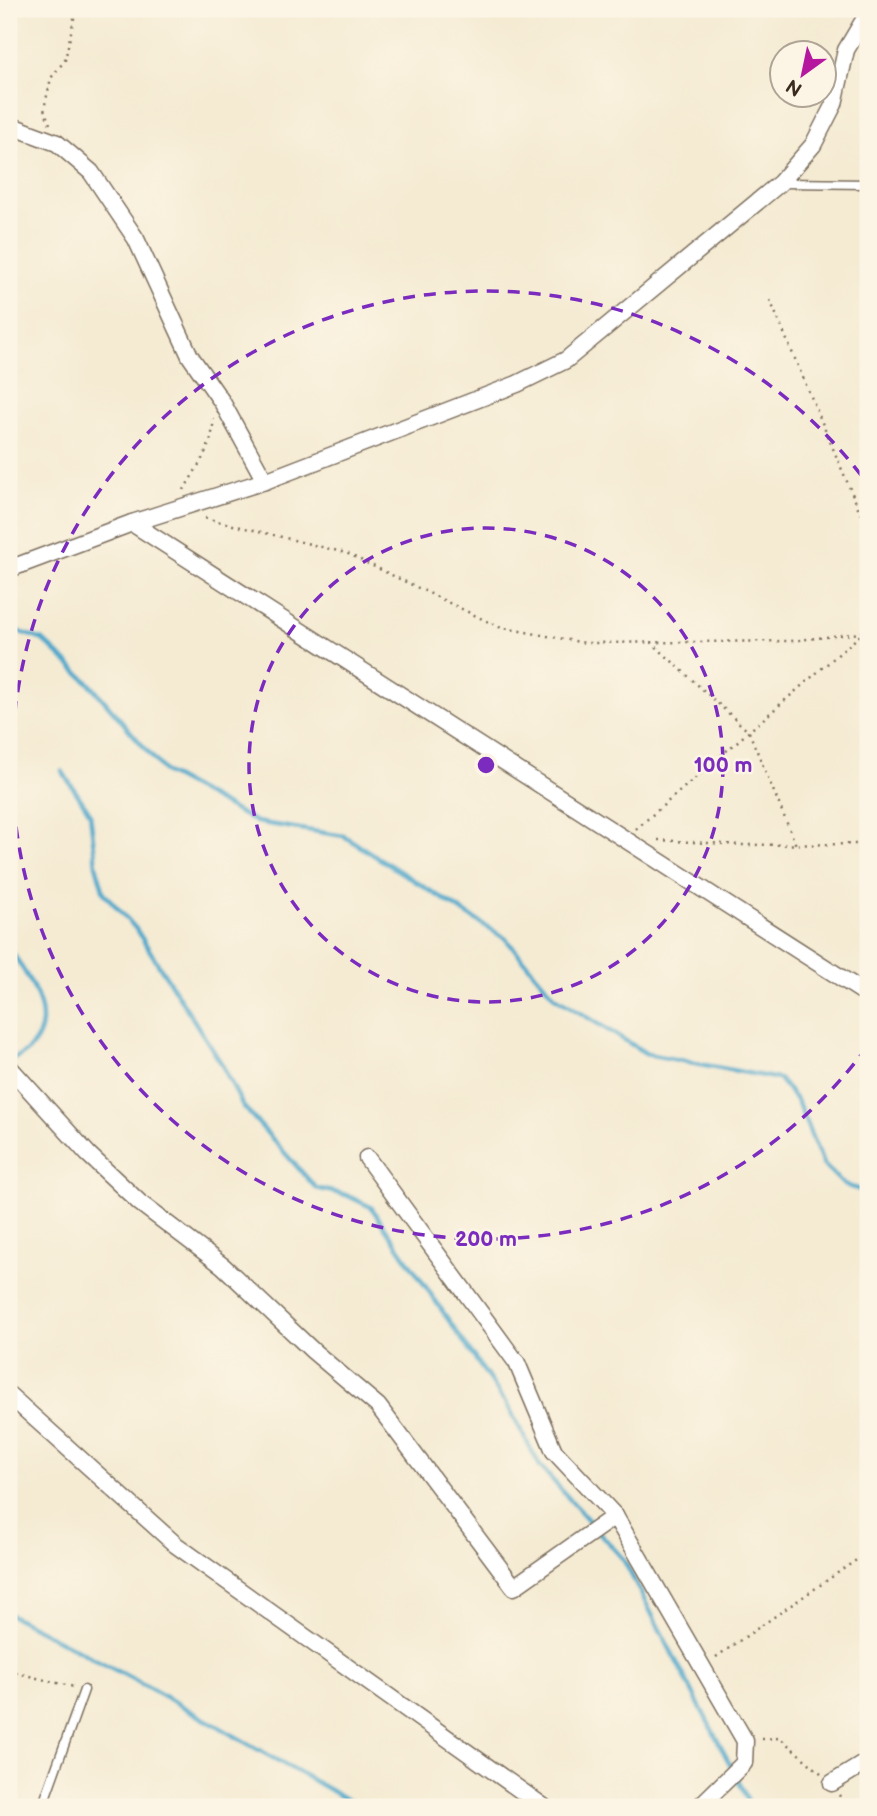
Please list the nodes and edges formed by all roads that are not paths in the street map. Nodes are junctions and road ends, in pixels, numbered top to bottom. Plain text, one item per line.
1 (868, 13) edge
2 (9, 125) edge
3 (780, 183) junction
4 (868, 184) edge
5 (265, 481) junction
6 (132, 523) junction
7 (9, 569) edge
8 (868, 995) edge
9 (9, 1067) edge
10 (368, 1158) dead end
11 (9, 1395) edge
12 (615, 1516) junction
13 (84, 1690) road end
14 (868, 1761) edge
15 (832, 1783) road end
16 (42, 1807) edge
17 (544, 1807) edge
18 (699, 1807) edge

1 - 3 street
2 - 5 street
3 - 4 lane
3 - 5 street
5 - 6 street
6 - 7 street
6 - 8 street
9 - 12 street
10 - 12 street
11 - 17 street
12 - 18 street
13 - 16 lane
14 - 15 street

